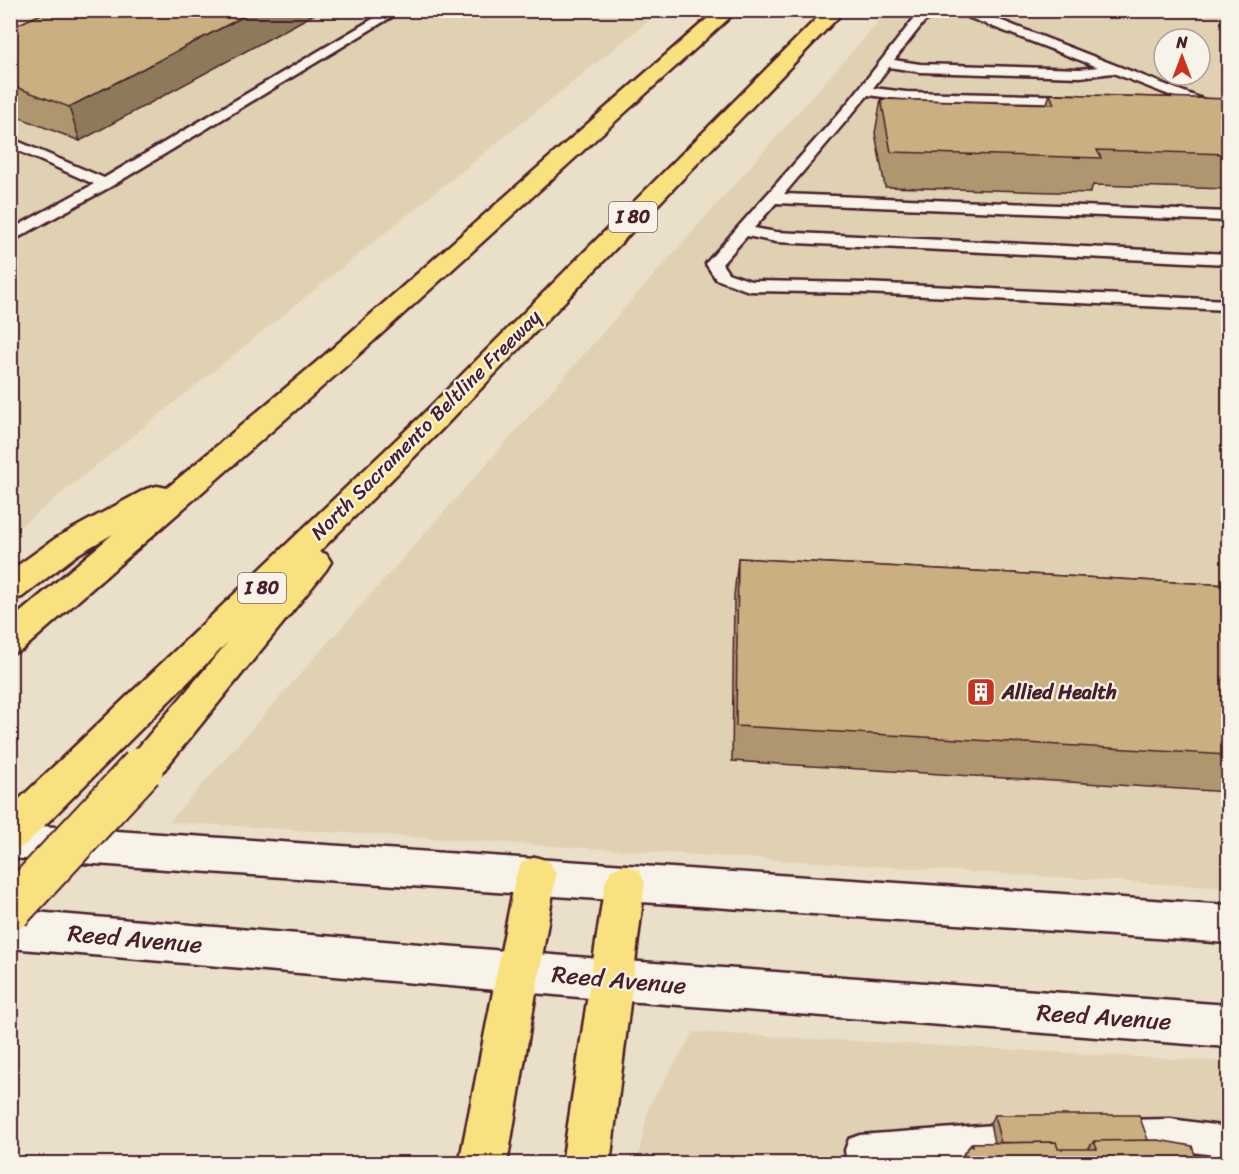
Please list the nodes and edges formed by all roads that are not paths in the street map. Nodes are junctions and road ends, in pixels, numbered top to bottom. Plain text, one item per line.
1 (397, 10) edge
2 (729, 10) edge
3 (836, 10) edge
4 (939, 10) edge
5 (954, 10) edge
6 (886, 63) junction
7 (1113, 70) junction
8 (865, 91) junction
9 (1094, 100) edge
10 (1164, 102) edge
11 (1199, 103) junction
12 (1228, 114) edge
13 (10, 142) edge
14 (105, 184) junction
15 (774, 198) junction
16 (1228, 217) edge
17 (744, 231) junction
18 (10, 237) edge
19 (1228, 259) edge
20 (1228, 305) edge
21 (431, 423) junction
22 (214, 465) junction
23 (10, 588) edge
24 (10, 641) edge
25 (10, 834) edge
26 (10, 841) edge
27 (536, 875) junction
28 (625, 883) junction
29 (10, 910) edge
30 (1228, 924) edge
31 (10, 929) edge
32 (520, 971) junction
33 (613, 980) junction
34 (1228, 1026) edge
35 (1089, 1136) edge
36 (1053, 1137) edge
37 (1228, 1142) edge
38 (483, 1164) edge
39 (586, 1164) edge
40 (862, 1164) edge

1 - 14 lane
2 - 22 highway
3 - 21 highway, North Sacramento Beltline Freeway / I 80
4 - 6 lane
5 - 7 lane
6 - 7 lane
6 - 8 lane
7 - 11 lane
8 - 9 lane
8 - 15 lane
10 - 11 lane
11 - 12 lane
13 - 14 lane
14 - 18 lane
15 - 16 lane
15 - 17 lane
17 - 19 lane
17 - 20 lane
21 - 25 highway, North Sacramento Beltline Freeway / I 80
21 - 29 highway, bridge
22 - 23 highway
22 - 24 highway
26 - 27 main road
27 - 28 main road
27 - 32 highway
28 - 30 main road
28 - 33 highway
31 - 32 main road, Reed Avenue
32 - 33 main road, Reed Avenue
32 - 38 highway
33 - 34 main road, Reed Avenue
33 - 39 highway
35 - 37 lane
36 - 40 lane

